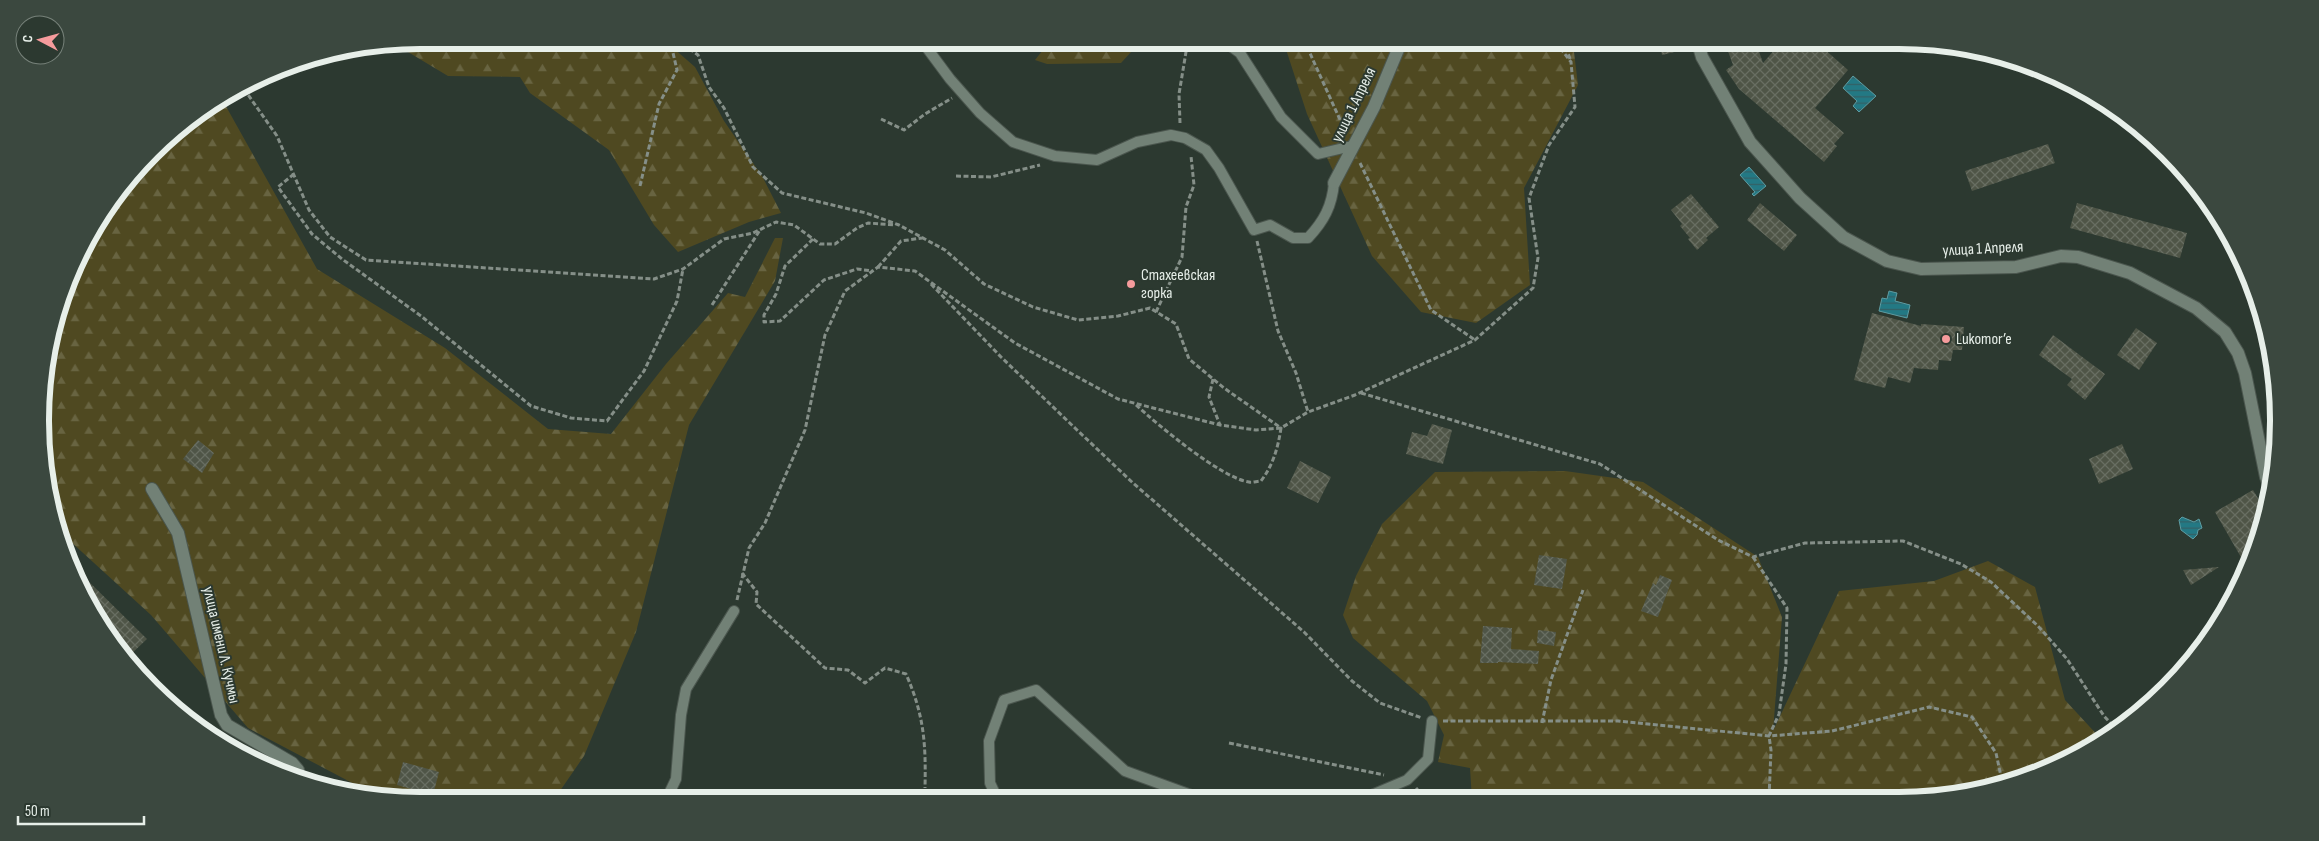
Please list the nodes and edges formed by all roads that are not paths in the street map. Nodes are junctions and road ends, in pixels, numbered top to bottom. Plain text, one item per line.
1 (928, 49) edge
2 (1234, 49) edge
3 (1398, 49) edge
4 (1700, 49) edge
5 (1352, 146) junction
6 (1334, 183) joint
7 (2266, 476) edge
8 (152, 489) dead end
9 (734, 611) road end
10 (1432, 721) road end
11 (298, 772) edge
12 (670, 792) edge
13 (994, 792) edge
14 (1182, 792) edge
15 (1379, 792) edge

1 - 6 lane
2 - 5 lane
3 - 5 street, улица 1 Апреля
4 - 7 street, улица 1 Апреля
5 - 6 street, улица 1 Апреля
8 - 11 street, улица имени Л. Кучмы
9 - 12 lane
10 - 15 lane
13 - 14 lane

